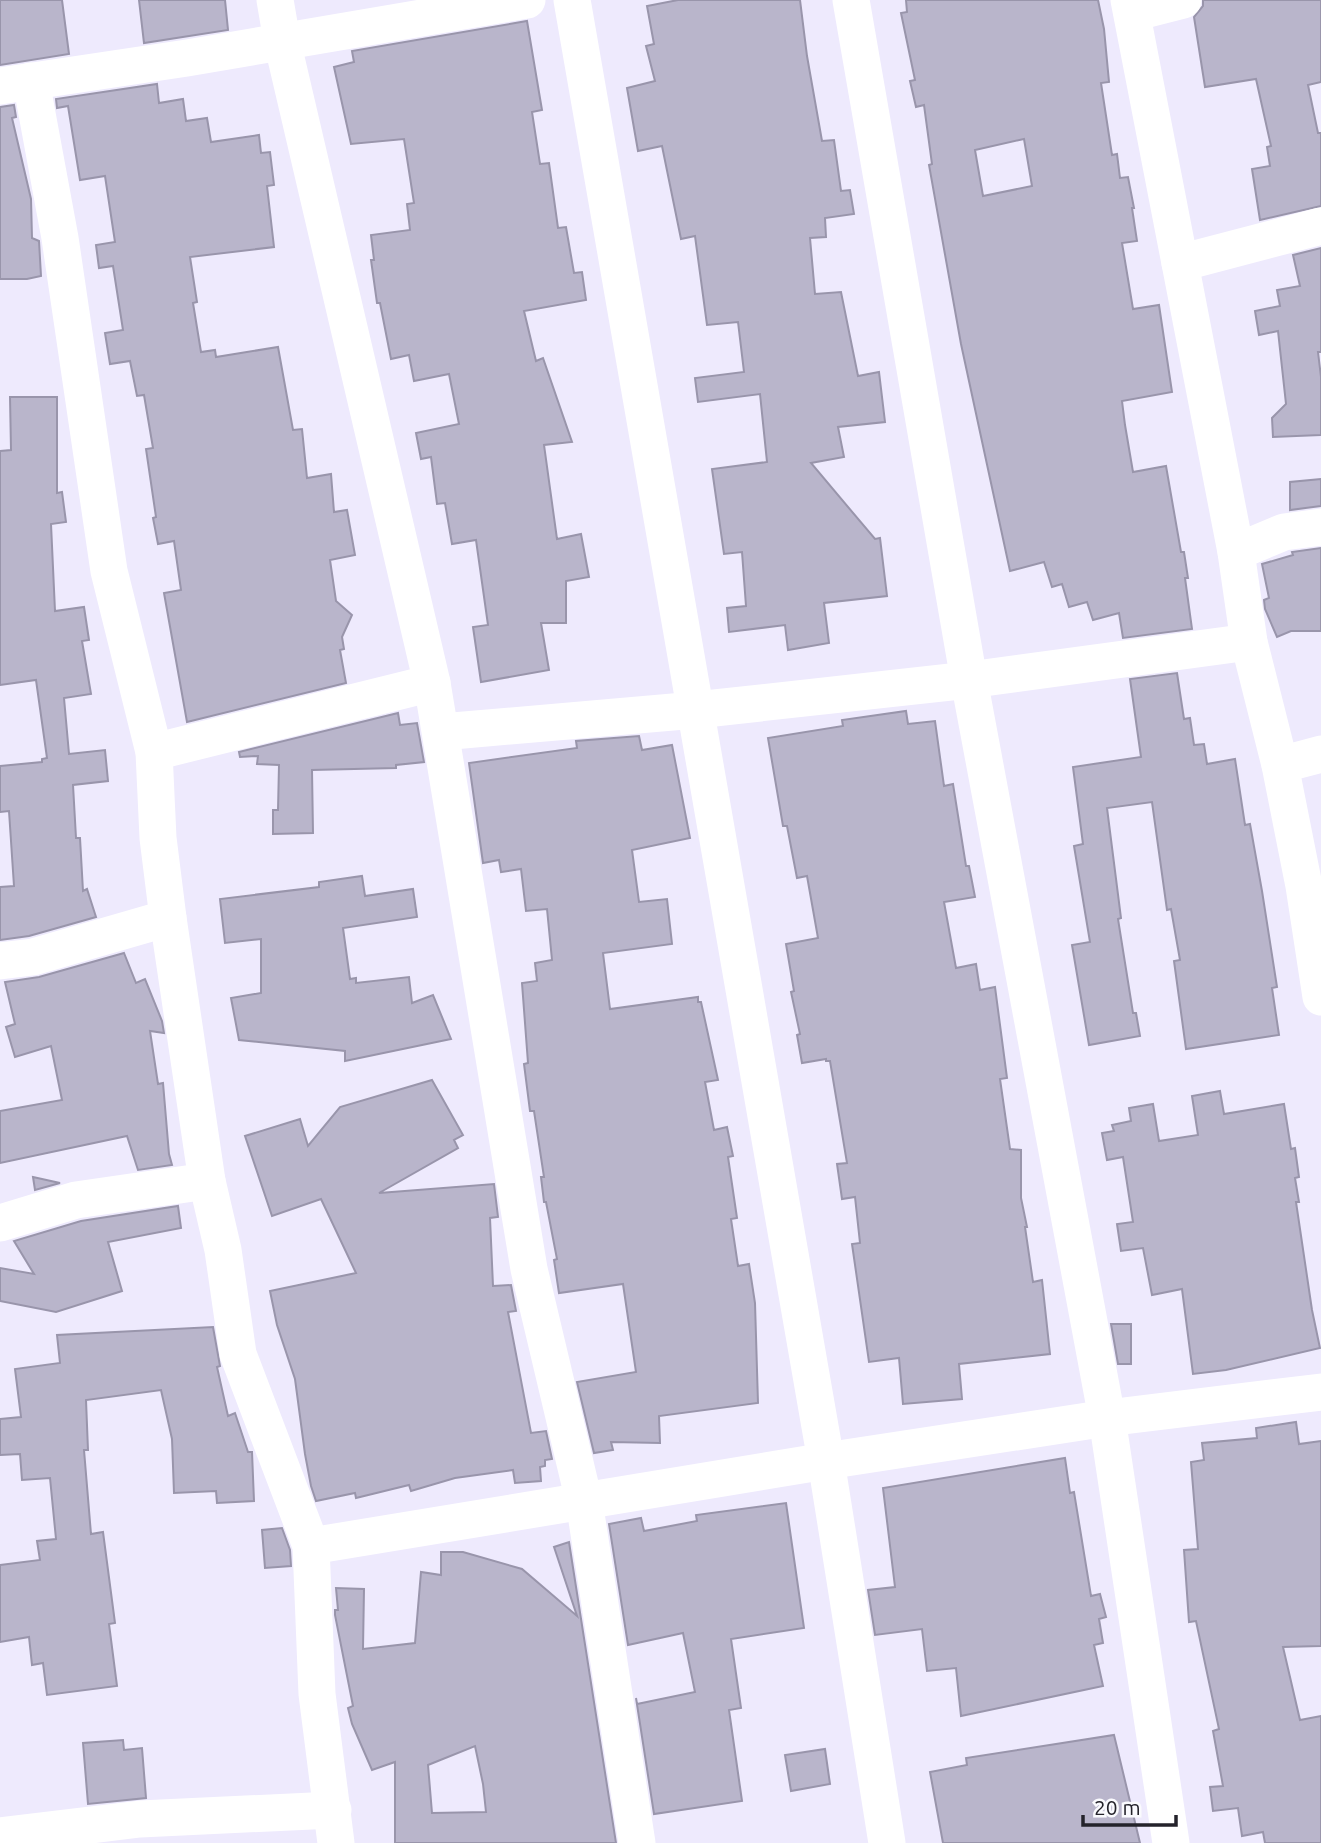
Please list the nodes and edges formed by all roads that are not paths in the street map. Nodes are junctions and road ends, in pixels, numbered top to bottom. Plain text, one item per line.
1 (275, 0) edge
2 (527, 0) edge
3 (572, 0) edge
4 (851, 0) edge
5 (1183, 0) edge
6 (1130, 7) edge
7 (282, 41) junction
8 (15, 83) edge
9 (1320, 229) edge
10 (1180, 263) junction
11 (1321, 527) edge
12 (1236, 552) junction
13 (1249, 642) junction
14 (969, 680) junction
15 (432, 683) junction
16 (696, 710) junction
17 (441, 732) junction
18 (154, 752) junction
19 (1321, 754) edge
20 (1280, 765) junction
21 (1313, 885) edge
22 (168, 918) junction
23 (0, 961) edge
24 (1321, 997) edge
25 (207, 1181) junction
26 (0, 1223) edge
27 (1321, 1392) edge
28 (1107, 1418) junction
29 (826, 1461) junction
30 (584, 1501) junction
31 (311, 1546) junction
32 (335, 1826) edge
33 (0, 1836) edge
34 (637, 1843) edge
35 (887, 1843) edge
36 (1171, 1843) edge

1 - 7 street
2 - 7 street
3 - 16 street
4 - 14 street
5 - 6 street
6 - 10 street
7 - 8 street
7 - 15 street
8 - 18 street
9 - 10 street
10 - 12 street
11 - 12 street
12 - 13 street
13 - 14 street
13 - 20 street
14 - 16 street
14 - 28 street
15 - 17 street
15 - 18 street
16 - 17 street
16 - 29 street
17 - 30 street
18 - 22 street
19 - 20 street
20 - 21 street
21 - 24 street
22 - 23 street
22 - 25 street
25 - 26 street
25 - 31 street
27 - 28 street
28 - 29 street
28 - 36 street
29 - 30 street
29 - 35 street
30 - 31 street
30 - 34 street
31 - 32 street
32 - 33 street

